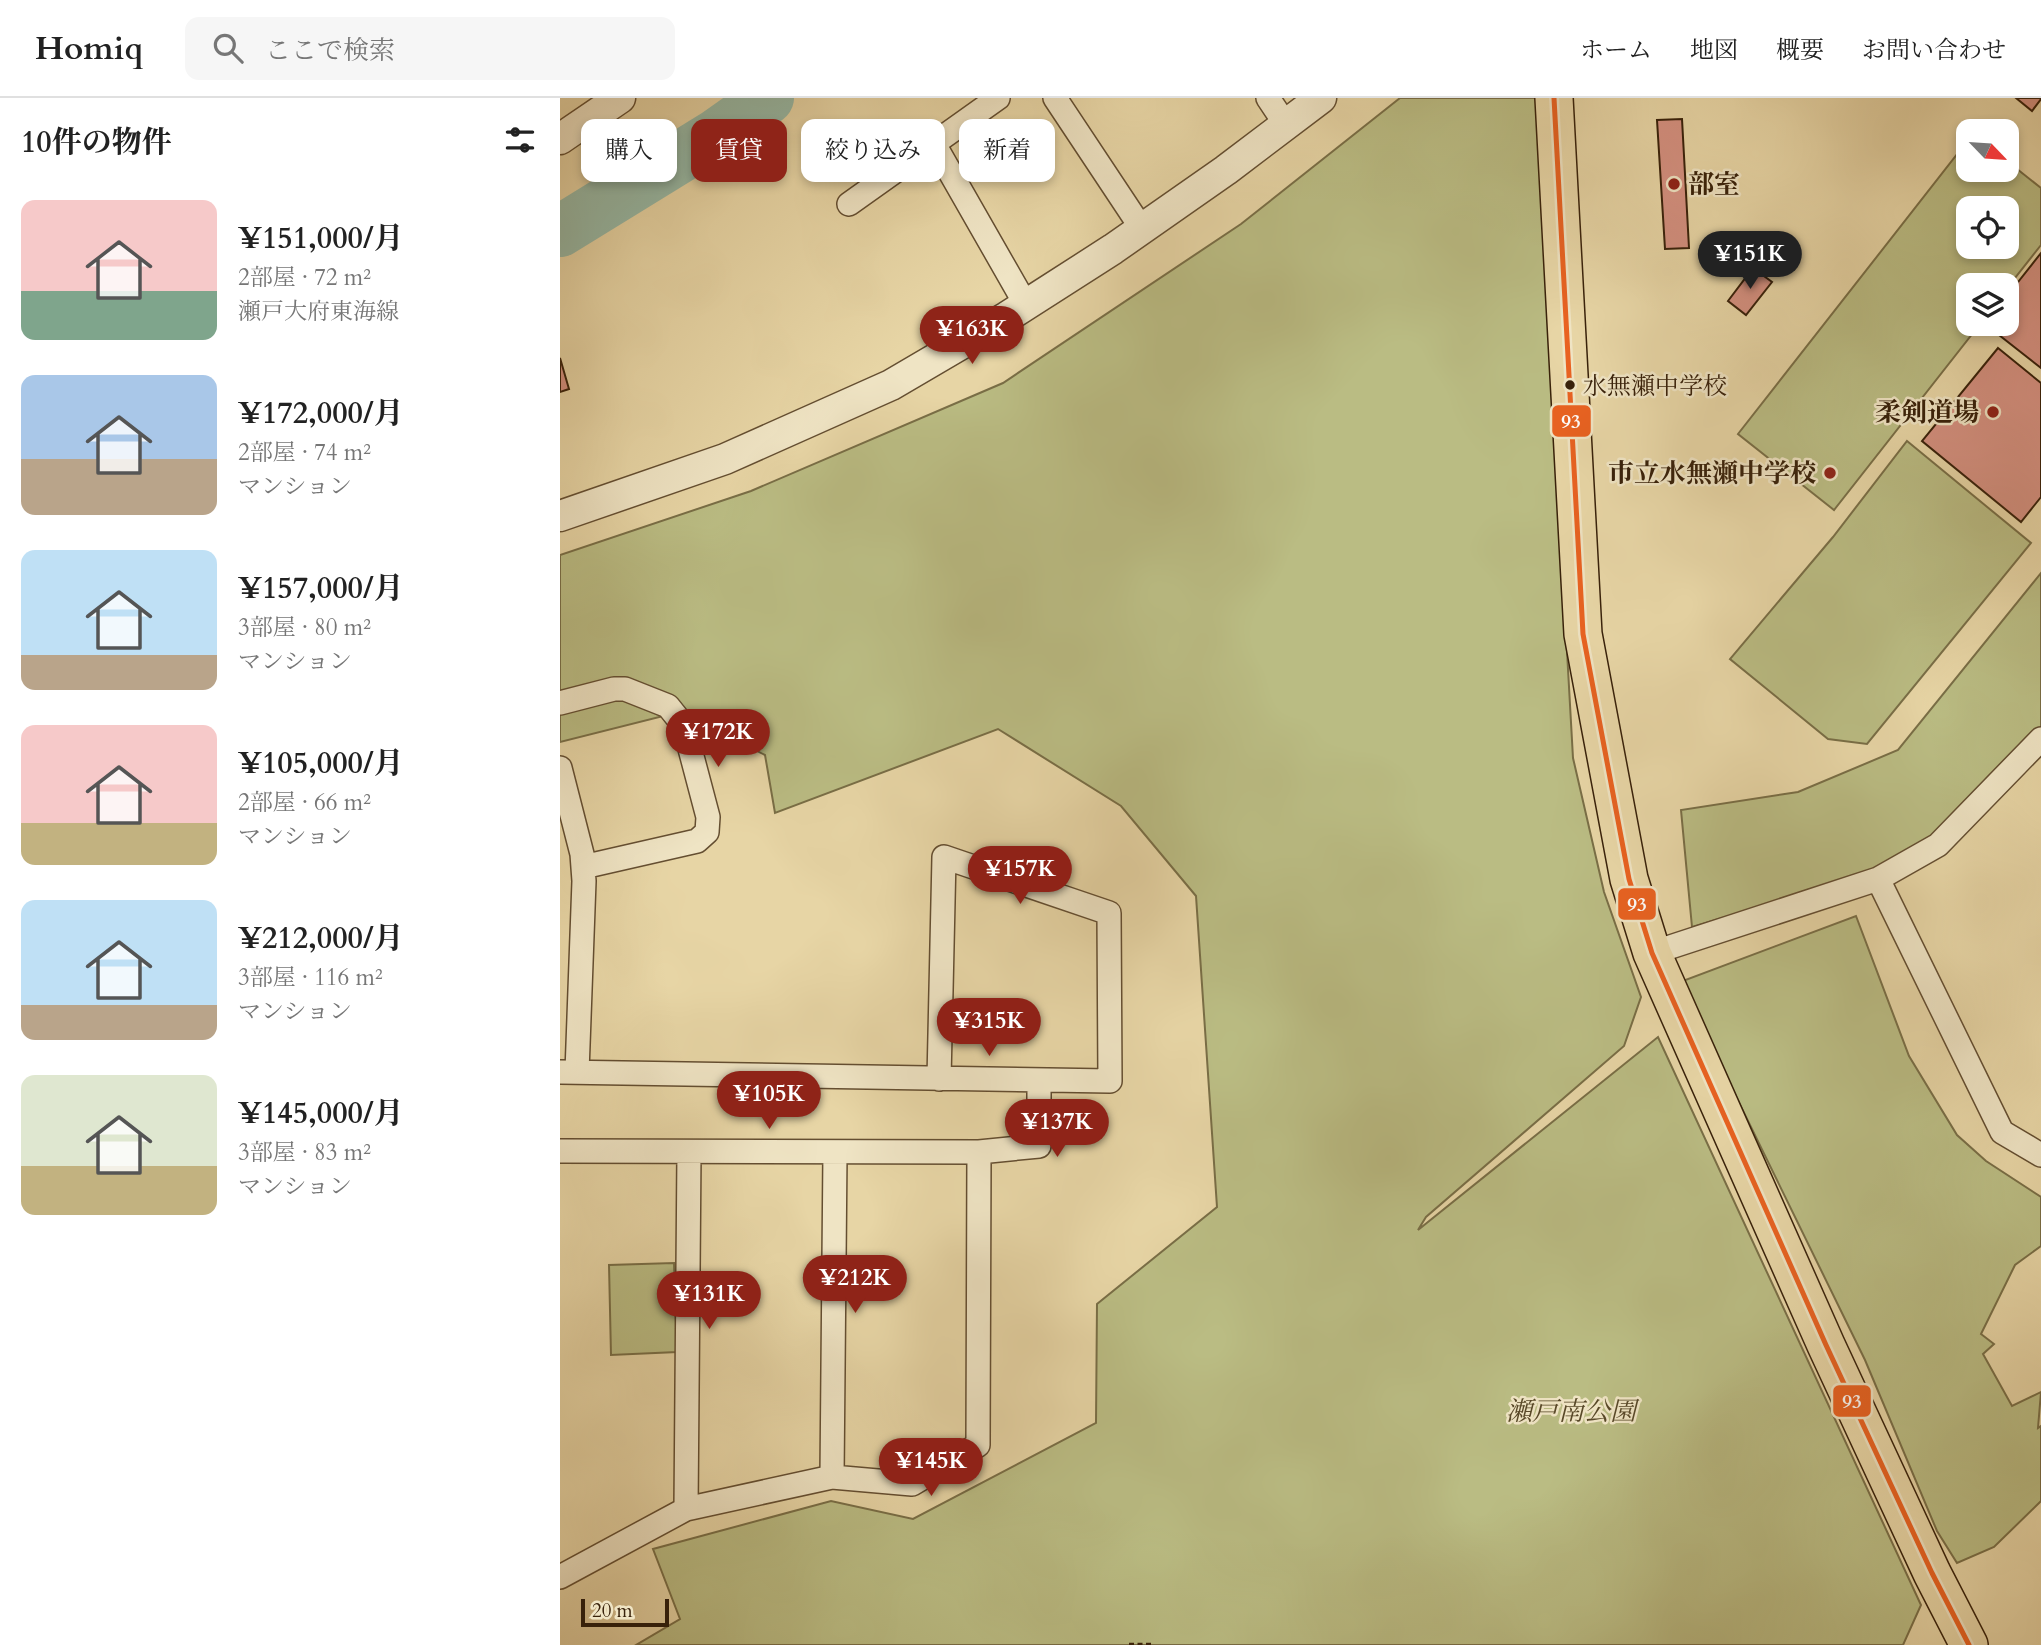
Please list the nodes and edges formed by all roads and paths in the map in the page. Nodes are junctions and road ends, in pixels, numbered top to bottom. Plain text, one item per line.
1 (621, 98) edge
2 (999, 98) edge
3 (1055, 98) edge
4 (1268, 98) edge
5 (1321, 98) edge
6 (1554, 98) edge
7 (1286, 125) junction
8 (945, 136) edge
9 (560, 139) edge
10 (945, 163) edge
11 (880, 182) edge
12 (849, 204) dead end
13 (1142, 229) junction
14 (1026, 305) junction
15 (560, 516) edge
16 (560, 703) edge
17 (2041, 739) edge
18 (560, 768) edge
19 (583, 867) junction
20 (1878, 879) junction
21 (1652, 953) junction
22 (569, 1072) edge
23 (939, 1079) junction
24 (1040, 1080) junction
25 (560, 1152) edge
26 (689, 1152) junction
27 (979, 1152) junction
28 (835, 1153) junction
29 (2041, 1156) edge
30 (832, 1477) junction
31 (686, 1510) junction
32 (560, 1577) edge
33 (1129, 1645) edge
34 (1151, 1645) edge
35 (1969, 1645) edge

1 - 9 street
2 - 8 street
3 - 13 street
4 - 7 street
5 - 7 street
6 - 21 main road
7 - 13 street
10 - 14 street
11 - 12 street
13 - 14 street
14 - 15 street
16 - 19 street
17 - 20 street
18 - 19 street
19 - 22 street
20 - 21 street
20 - 29 street
21 - 35 main road
22 - 23 street
23 - 24 street
23 - 24 street
24 - 27 street
25 - 26 street
26 - 28 street
26 - 31 street
27 - 28 street
27 - 30 street
28 - 30 street
30 - 31 street
31 - 32 street
33 - 34 path

